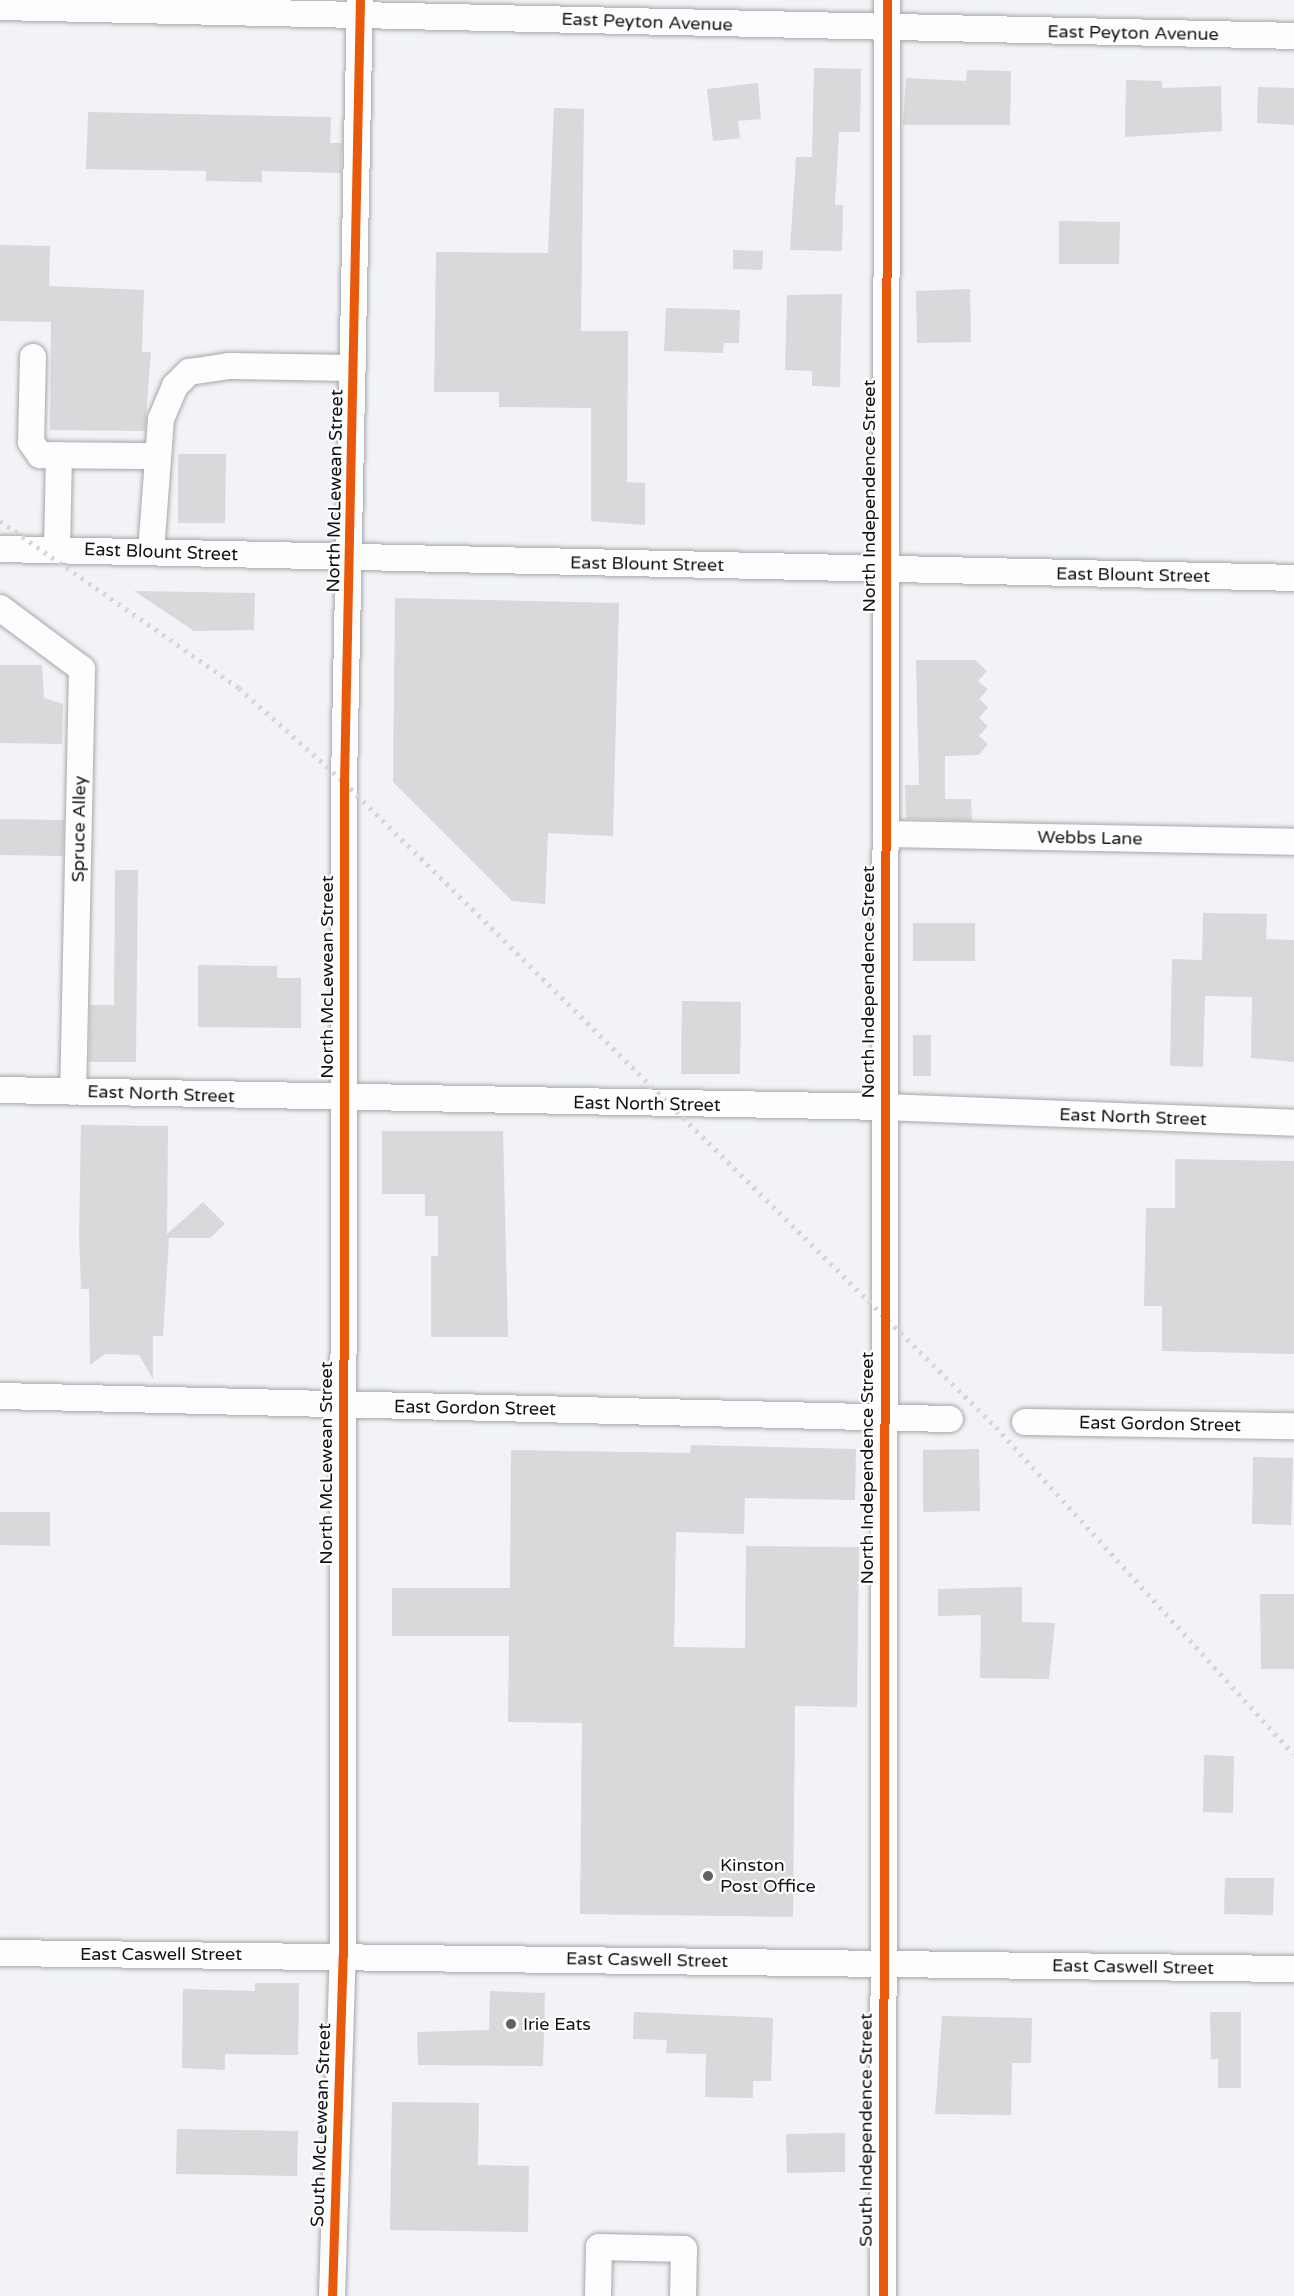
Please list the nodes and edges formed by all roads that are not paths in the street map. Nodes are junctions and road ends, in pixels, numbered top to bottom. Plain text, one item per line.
1 (887, 0) edge
2 (61, 4) edge
3 (136, 5) edge
4 (0, 7) edge
5 (360, 7) edge
6 (887, 30) junction
7 (1294, 36) edge
8 (33, 357) dead end
9 (353, 368) junction
10 (59, 455) junction
11 (157, 456) junction
12 (0, 549) edge
13 (57, 549) junction
14 (151, 552) junction
15 (350, 558) junction
16 (886, 569) junction
17 (1294, 578) edge
18 (0, 608) edge
19 (886, 834) junction
20 (1294, 842) edge
21 (0, 1090) edge
22 (73, 1092) junction
23 (343, 1099) junction
24 (884, 1107) junction
25 (1294, 1123) edge
26 (0, 1396) edge
27 (342, 1405) junction
28 (885, 1417) junction
29 (950, 1419) dead end
30 (1026, 1422) dead end
31 (1294, 1426) edge
32 (0, 1953) edge
33 (343, 1955) junction
34 (883, 1963) junction
35 (1294, 1969) edge
36 (332, 2296) edge
37 (598, 2296) edge
38 (683, 2296) edge
39 (883, 2296) edge

1 - 6 street, North Independence Street
2 - 3 street, East Peyton Avenue
2 - 4 street, East Peyton Avenue
3 - 5 street, East Peyton Avenue
5 - 6 street, East Peyton Avenue
5 - 9 street, North McLewean Street
6 - 7 street, East Peyton Avenue
6 - 16 street, North Independence Street
8 - 10 street
9 - 11 street
9 - 15 street, North McLewean Street
10 - 11 street
10 - 13 street
11 - 14 street
12 - 13 street, East Blount Street
13 - 14 street, East Blount Street
14 - 15 street, East Blount Street
15 - 16 street, East Blount Street
15 - 23 street, North McLewean Street
16 - 17 street, East Blount Street
16 - 19 street, North Independence Street
18 - 22 street, Spruce Alley
19 - 20 street, Webbs Lane
19 - 24 street, North Independence Street
21 - 22 street, East North Street
22 - 23 street, East North Street
23 - 24 street, East North Street
23 - 27 street, North McLewean Street
24 - 25 street, East North Street
24 - 28 street, North Independence Street
26 - 27 street, East Gordon Street
27 - 28 street, East Gordon Street
27 - 33 street, North McLewean Street
28 - 29 street, East Gordon Street
28 - 34 street, North Independence Street
30 - 31 street, East Gordon Street
32 - 33 street, East Caswell Street
33 - 34 street, East Caswell Street
33 - 36 street, South McLewean Street
34 - 35 street, East Caswell Street
34 - 39 street, South Independence Street
37 - 38 street

